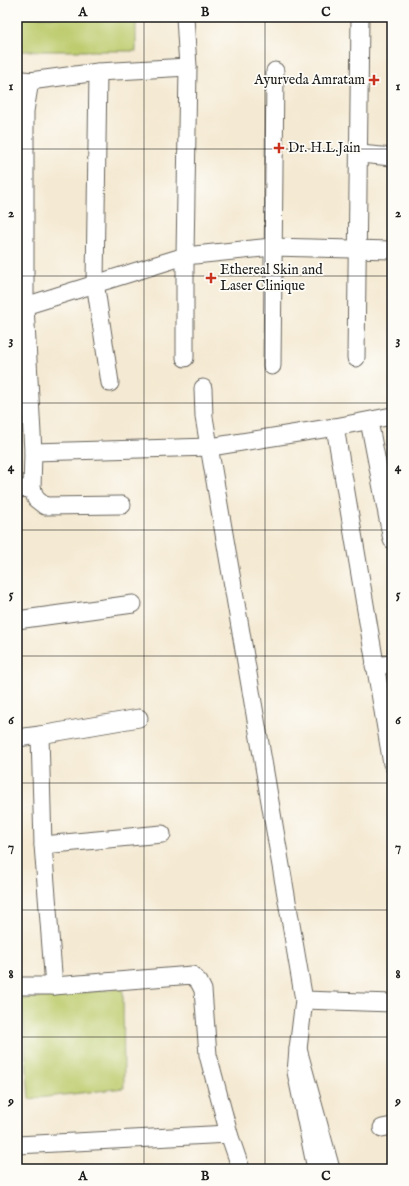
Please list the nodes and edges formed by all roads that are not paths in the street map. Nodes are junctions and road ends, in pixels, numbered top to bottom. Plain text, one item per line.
1 (185, 17) edge
2 (360, 17) edge
3 (188, 67) junction
4 (275, 71) dead end
5 (98, 72) junction
6 (24, 80) edge
7 (360, 154) junction
8 (392, 157) edge
9 (272, 247) junction
10 (358, 250) junction
11 (392, 250) edge
12 (185, 256) junction
13 (95, 282) junction
14 (25, 306) junction
15 (186, 358) dead end
16 (356, 358) dead end
17 (272, 366) dead end
18 (110, 383) dead end
19 (203, 388) dead end
20 (392, 416) edge
21 (369, 421) junction
22 (335, 427) junction
23 (211, 447) junction
24 (33, 452) junction
25 (24, 488) edge
26 (122, 505) dead end
27 (392, 540) edge
28 (133, 604) dead end
29 (17, 620) edge
30 (392, 664) edge
31 (374, 666) junction
32 (139, 718) dead end
33 (40, 735) junction
34 (17, 738) edge
35 (392, 764) edge
36 (162, 834) dead end
37 (43, 845) junction
38 (17, 986) edge
39 (54, 986) junction
40 (304, 1000) junction
41 (392, 1003) edge
42 (298, 1049) junction
43 (229, 1134) junction
44 (17, 1145) edge
45 (241, 1169) edge
46 (316, 1169) edge
47 (331, 1169) edge

1 - 3 street
2 - 7 street
3 - 5 street
3 - 12 street
4 - 9 street
5 - 6 street
5 - 13 street
6 - 14 street
7 - 8 street
7 - 10 street
9 - 10 street
9 - 12 street
9 - 17 street
10 - 11 street
10 - 16 street
12 - 13 street
12 - 15 street
13 - 14 street
13 - 18 street
14 - 24 street
19 - 23 street
20 - 21 street
21 - 22 street
21 - 27 street
22 - 23 street
22 - 31 street
23 - 24 street
23 - 40 street
24 - 25 street
25 - 26 street
28 - 29 street
30 - 31 street
31 - 35 street
32 - 33 street
33 - 34 street
33 - 37 street
36 - 37 street
37 - 39 street
38 - 39 street
39 - 43 street
40 - 41 street
40 - 42 street
42 - 46 street
42 - 47 street
43 - 44 street
43 - 45 street

